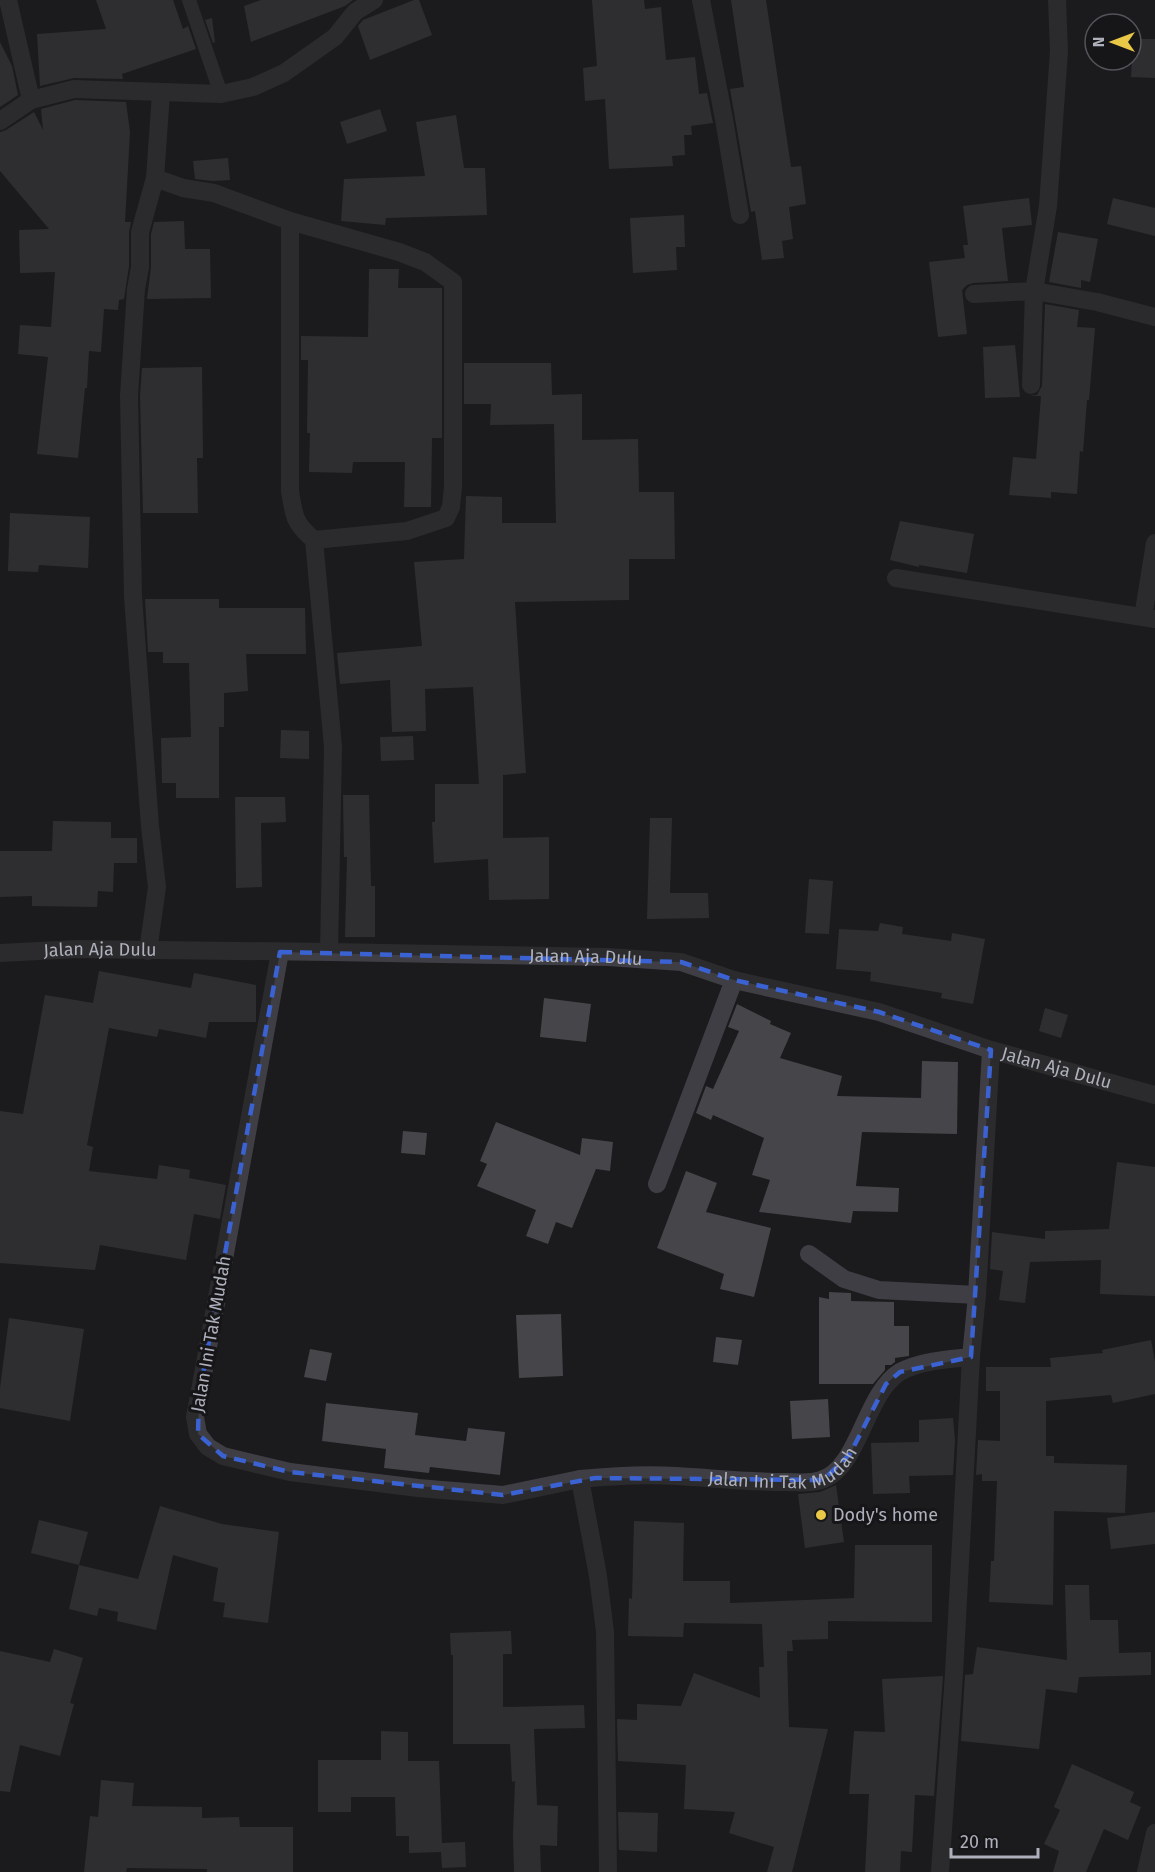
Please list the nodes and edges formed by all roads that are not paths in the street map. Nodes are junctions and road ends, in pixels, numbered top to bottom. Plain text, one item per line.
1 (8, 0) edge
2 (189, 0) edge
3 (374, 0) edge
4 (701, 0) edge
5 (1057, 0) edge
6 (353, 6) edge
7 (161, 93) junction
8 (221, 94) junction
9 (32, 100) junction
10 (0, 121) edge
11 (155, 178) junction
12 (740, 215) dead end
13 (290, 221) junction
14 (1034, 291) junction
15 (974, 294) dead end
16 (1155, 317) edge
17 (1030, 385) dead end
18 (314, 540) junction
19 (1155, 543) edge
20 (896, 578) dead end
21 (1149, 618) edge
22 (148, 951) junction
23 (0, 952) edge
24 (280, 952) junction
25 (329, 952) junction
26 (734, 980) junction
27 (991, 1050) junction
28 (1155, 1095) edge
29 (657, 1184) dead end
30 (809, 1254) dead end
31 (977, 1295) junction
32 (971, 1357) junction
33 (580, 1479) junction
34 (1155, 1833) edge
35 (608, 1872) edge
36 (940, 1872) edge
37 (1146, 1872) edge

1 - 9 street
2 - 8 lane
3 - 6 street
4 - 12 street
5 - 14 street
6 - 8 street
7 - 8 street
7 - 9 street
7 - 11 street
9 - 10 street
11 - 13 street
11 - 22 street
13 - 18 street
13 - 18 street
14 - 15 street
14 - 16 street
14 - 17 street
18 - 25 street
19 - 21 street
20 - 21 street
22 - 23 street, Jalan Aja Dulu
22 - 24 street, Jalan Aja Dulu
24 - 25 street, Jalan Aja Dulu
24 - 33 street, Jalan Ini Tak Mudah
25 - 26 street, Jalan Aja Dulu
26 - 27 street, Jalan Aja Dulu
26 - 29 street
27 - 28 street, Jalan Aja Dulu
27 - 31 street
30 - 31 street
31 - 32 street
32 - 33 street, Jalan Ini Tak Mudah
32 - 36 street
33 - 35 street
34 - 37 street

